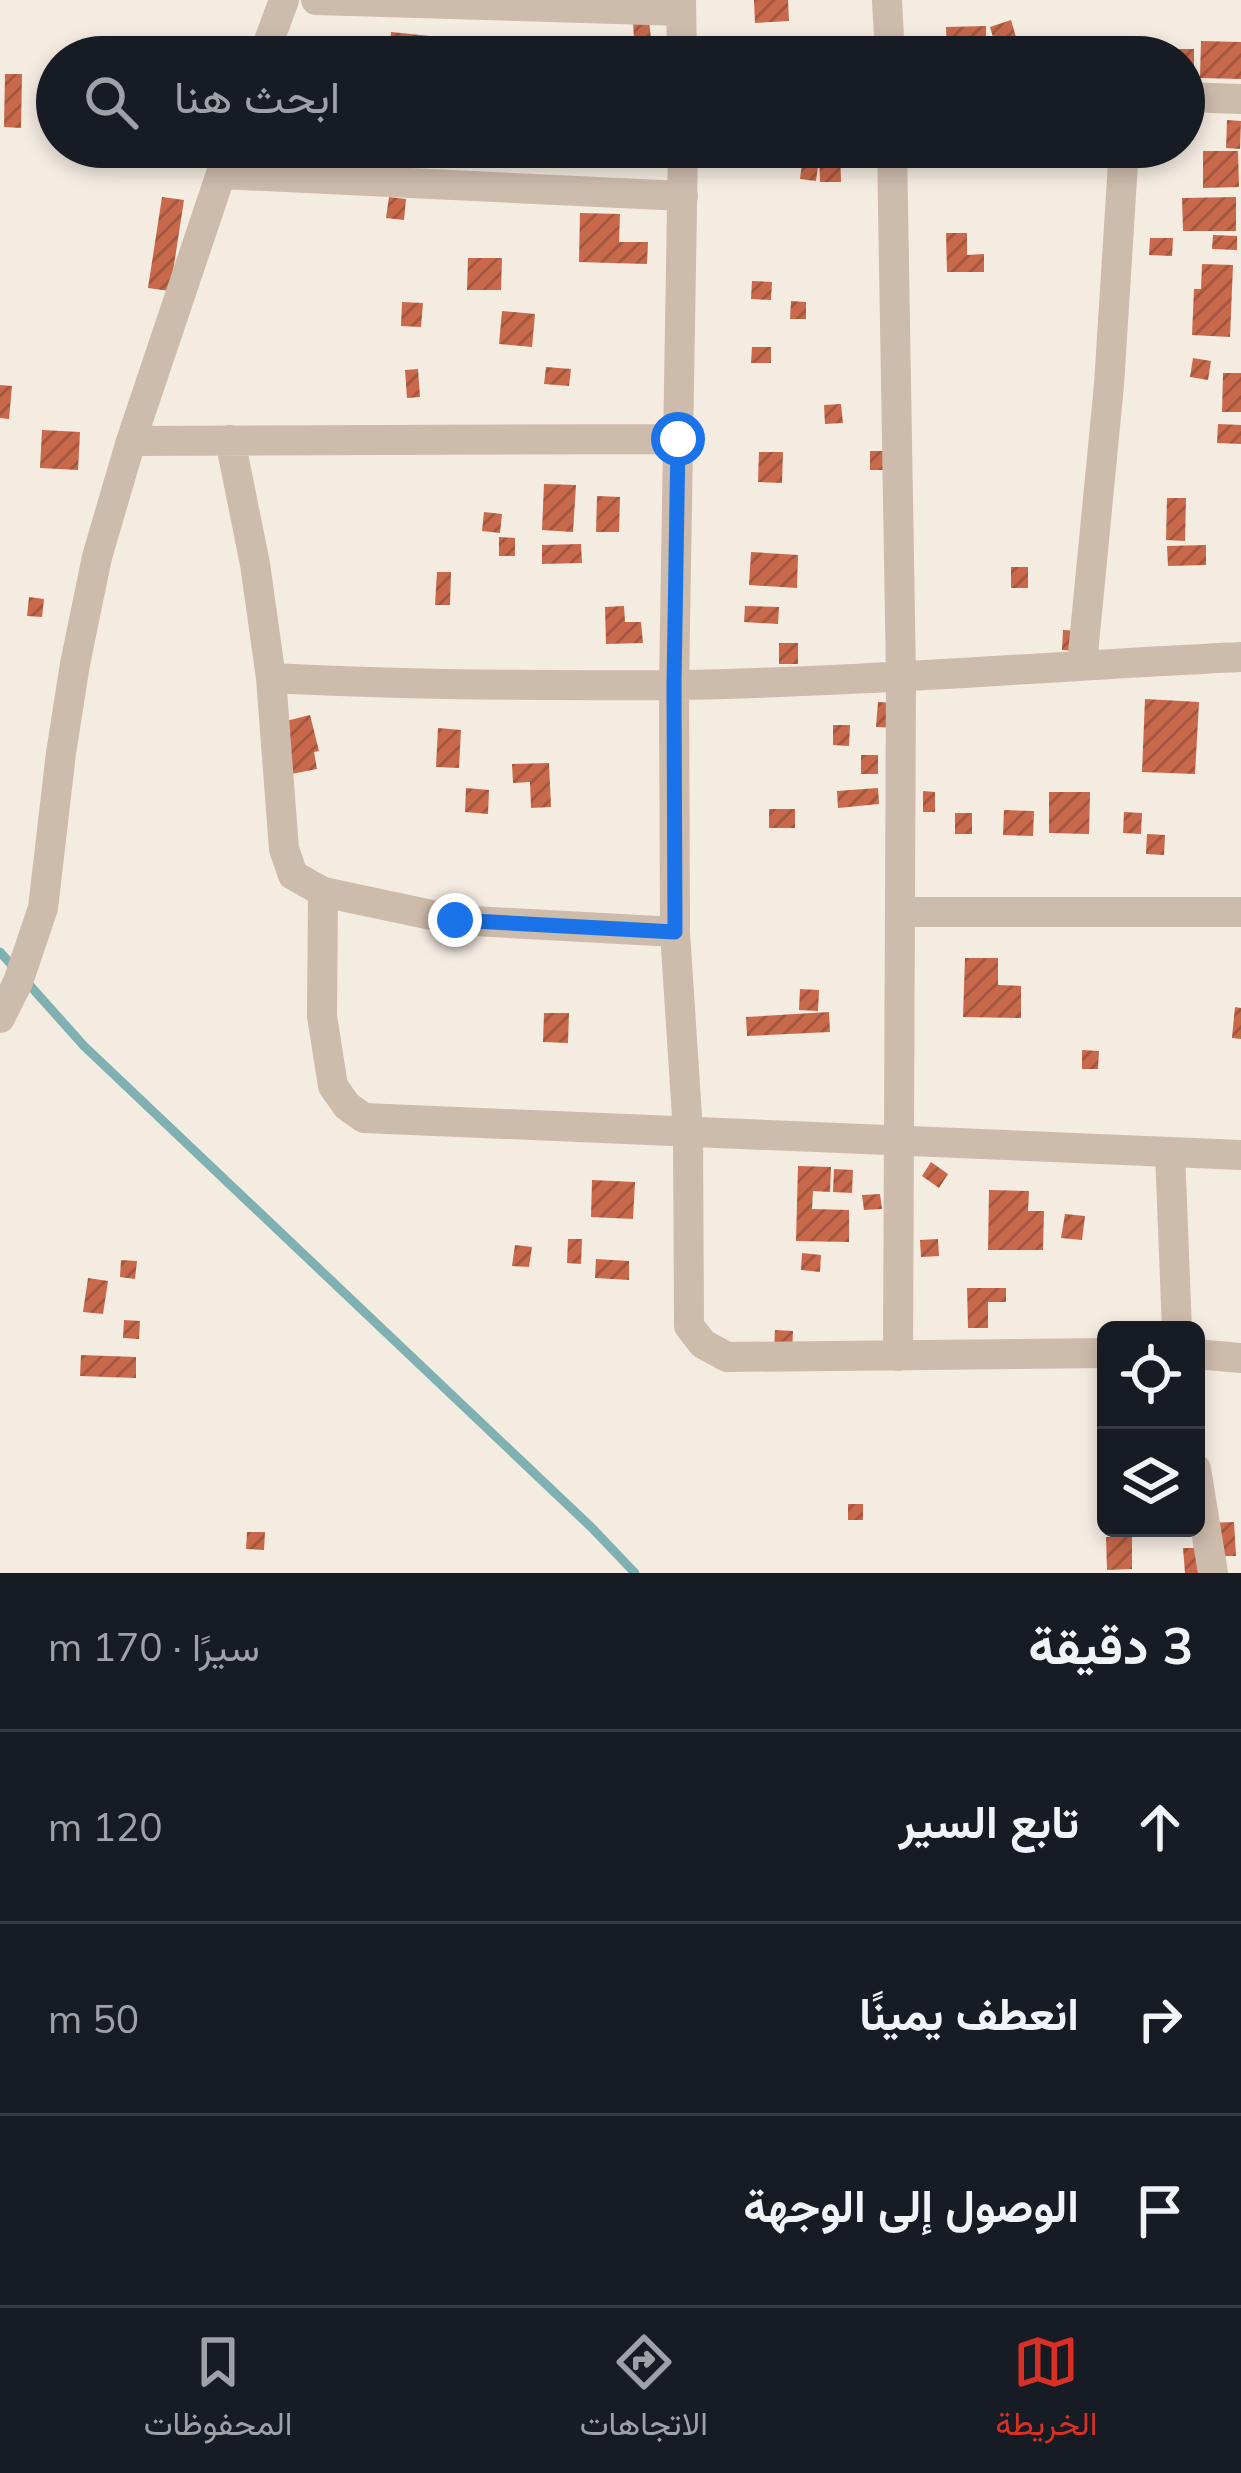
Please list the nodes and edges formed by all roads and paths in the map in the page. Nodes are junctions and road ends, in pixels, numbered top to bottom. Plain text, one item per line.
1 (284, 0) edge
2 (316, 0) edge
3 (887, 0) edge
4 (681, 5) edge
5 (271, 36) edge
6 (682, 36) edge
7 (889, 36) edge
8 (1205, 98) edge
9 (1241, 99) edge
10 (222, 168) edge
11 (327, 168) edge
12 (683, 168) edge
13 (892, 168) edge
14 (1123, 168) edge
15 (683, 196) junction
16 (678, 439) junction
17 (230, 440) junction
18 (130, 441) junction
19 (1241, 657) edge
20 (1082, 664) junction
21 (901, 676) junction
22 (272, 678) junction
23 (674, 685) junction
24 (322, 892) junction
25 (900, 912) junction
26 (1241, 912) edge
27 (675, 932) junction
28 (0, 1018) edge
29 (688, 1132) junction
30 (899, 1142) junction
31 (1170, 1152) junction
32 (1241, 1155) edge
33 (1177, 1321) edge
34 (1097, 1353) edge
35 (1205, 1355) edge
36 (898, 1356) junction
37 (1241, 1358) edge
38 (1205, 1524) edge
39 (1213, 1573) edge

1 - 5 street
2 - 4 street
3 - 7 street
4 - 6 street
8 - 9 street
10 - 18 street
11 - 15 street
12 - 15 street
13 - 21 street
14 - 20 street
15 - 16 street
16 - 17 street
16 - 23 street
17 - 18 street
17 - 22 street
18 - 28 street
19 - 20 street
20 - 21 street
21 - 23 street
21 - 25 street
22 - 23 street
22 - 24 street
23 - 27 street
24 - 27 street
24 - 29 street
25 - 26 street
25 - 30 street
27 - 29 street
29 - 30 street
29 - 36 street
30 - 31 street
30 - 36 street
31 - 32 street
31 - 33 street
34 - 36 street
35 - 37 street
38 - 39 street

